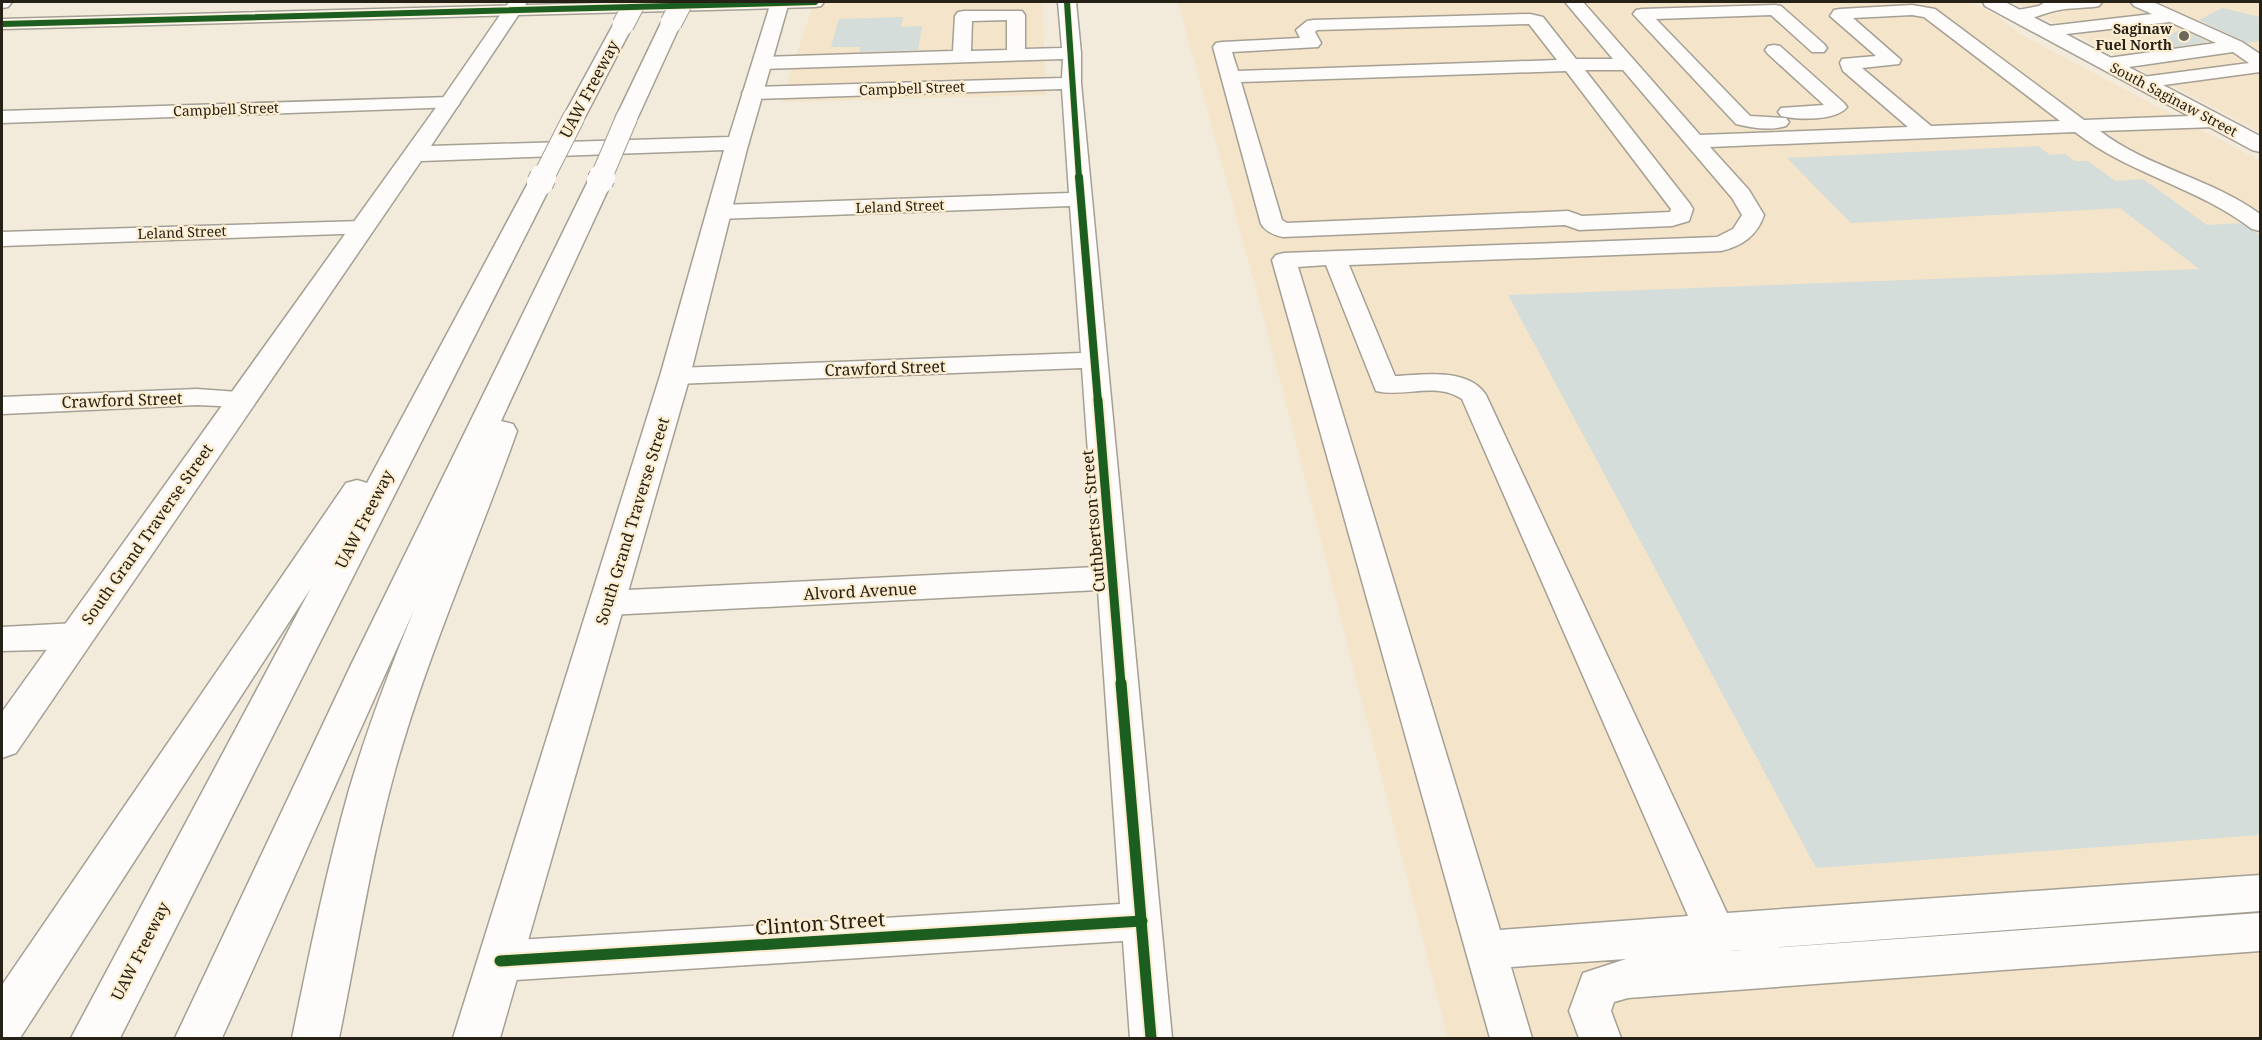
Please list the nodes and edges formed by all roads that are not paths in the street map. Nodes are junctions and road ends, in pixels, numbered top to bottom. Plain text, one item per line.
1 (635, 2) edge
2 (681, 2) edge
3 (780, 2) edge
4 (815, 2) edge
5 (1067, 2) edge
6 (1574, 2) edge
7 (1992, 2) edge
8 (2093, 2) edge
9 (2140, 2) edge
10 (515, 6) edge
11 (436, 7) edge
12 (2018, 15) junction
13 (2173, 17) junction
14 (2, 24) edge
15 (2085, 27) junction
16 (2049, 31) junction
17 (2236, 46) junction
18 (2198, 51) junction
19 (1072, 53) junction
20 (1016, 55) junction
21 (962, 56) junction
22 (2153, 56) junction
23 (2260, 62) edge
24 (1628, 63) junction
25 (2108, 63) junction
26 (1570, 66) junction
27 (2260, 67) edge
28 (2236, 71) junction
29 (2199, 76) junction
30 (1230, 77) junction
31 (757, 78) junction
32 (2142, 82) junction
33 (1071, 83) junction
34 (450, 103) junction
35 (2, 117) edge
36 (1797, 121) junction
37 (2215, 121) junction
38 (2083, 128) junction
39 (1927, 133) junction
40 (1813, 137) junction
41 (1695, 141) junction
42 (738, 143) junction
43 (2260, 145) edge
44 (412, 154) junction
45 (1081, 199) junction
46 (719, 213) junction
47 (2260, 224) edge
48 (362, 228) junction
49 (2, 239) edge
50 (1335, 258) junction
51 (493, 270) junction
52 (551, 283) junction
53 (1094, 360) junction
54 (675, 376) junction
55 (242, 399) junction
56 (2, 405) edge
57 (1113, 578) junction
58 (608, 603) junction
59 (76, 636) junction
60 (2, 639) edge
61 (2, 742) edge
62 (2260, 893) edge
63 (1142, 921) junction
64 (2260, 932) edge
65 (1716, 933) junction
66 (1485, 950) junction
67 (500, 961) junction
68 (2, 1025) edge
69 (95, 1038) edge
70 (198, 1038) edge
71 (316, 1038) edge
72 (476, 1038) edge
73 (1150, 1038) edge
74 (1511, 1038) edge
75 (1600, 1038) edge

1 - 51 main road, UAW Freeway, bridge
2 - 52 main road, bridge
3 - 4 street
3 - 10 street
3 - 31 main road, South Grand Traverse Street
5 - 19 street, Cuthbertson Street
6 - 24 street
7 - 12 main road, South Saginaw Street
8 - 12 street
9 - 13 street
10 - 11 street
10 - 34 main road, South Grand Traverse Street
11 - 14 street
12 - 16 main road, South Saginaw Street
13 - 15 street
13 - 17 street
15 - 16 street
15 - 22 street
16 - 25 main road, South Saginaw Street
17 - 18 street
17 - 23 street
18 - 22 street
18 - 28 street
19 - 20 street
19 - 33 street, Cuthbertson Street
20 - 21 street
20 - 21 street
21 - 31 street
22 - 25 street
22 - 29 street
24 - 26 street
24 - 41 street
25 - 32 main road, South Saginaw Street
26 - 30 street
26 - 30 street
26 - 30 street
27 - 28 street
28 - 29 street
29 - 32 street
31 - 33 street, Campbell Street
31 - 42 main road, South Grand Traverse Street
32 - 37 main road, South Saginaw Street
33 - 45 street, Cuthbertson Street
34 - 35 street, Campbell Street
34 - 44 main road, South Grand Traverse Street
36 - 36 street
36 - 40 street
37 - 38 street
37 - 43 main road, South Saginaw Street
38 - 39 street
38 - 39 street
38 - 47 street
39 - 40 street
40 - 41 street
41 - 50 street
42 - 44 main road
42 - 46 main road, South Grand Traverse Street
44 - 48 main road, South Grand Traverse Street
45 - 46 street, Leland Street
45 - 53 street, Cuthbertson Street
46 - 54 main road, South Grand Traverse Street
48 - 49 street, Leland Street
48 - 55 main road, South Grand Traverse Street
50 - 65 street
50 - 66 street
51 - 68 main road
51 - 69 main road, UAW Freeway
52 - 70 main road
52 - 71 main road
53 - 54 street, Crawford Street
53 - 57 street, Cuthbertson Street
54 - 58 main road, South Grand Traverse Street
55 - 56 street, Crawford Street
55 - 59 main road, South Grand Traverse Street
57 - 58 street, Alvord Avenue
57 - 63 street, Cuthbertson Street
58 - 67 main road, South Grand Traverse Street
59 - 60 street
59 - 61 main road, South Grand Traverse Street
62 - 65 street
63 - 67 street, Clinton Street
63 - 73 street, Cuthbertson Street
64 - 75 street
65 - 66 street
66 - 74 street
67 - 72 main road, South Grand Traverse Street

